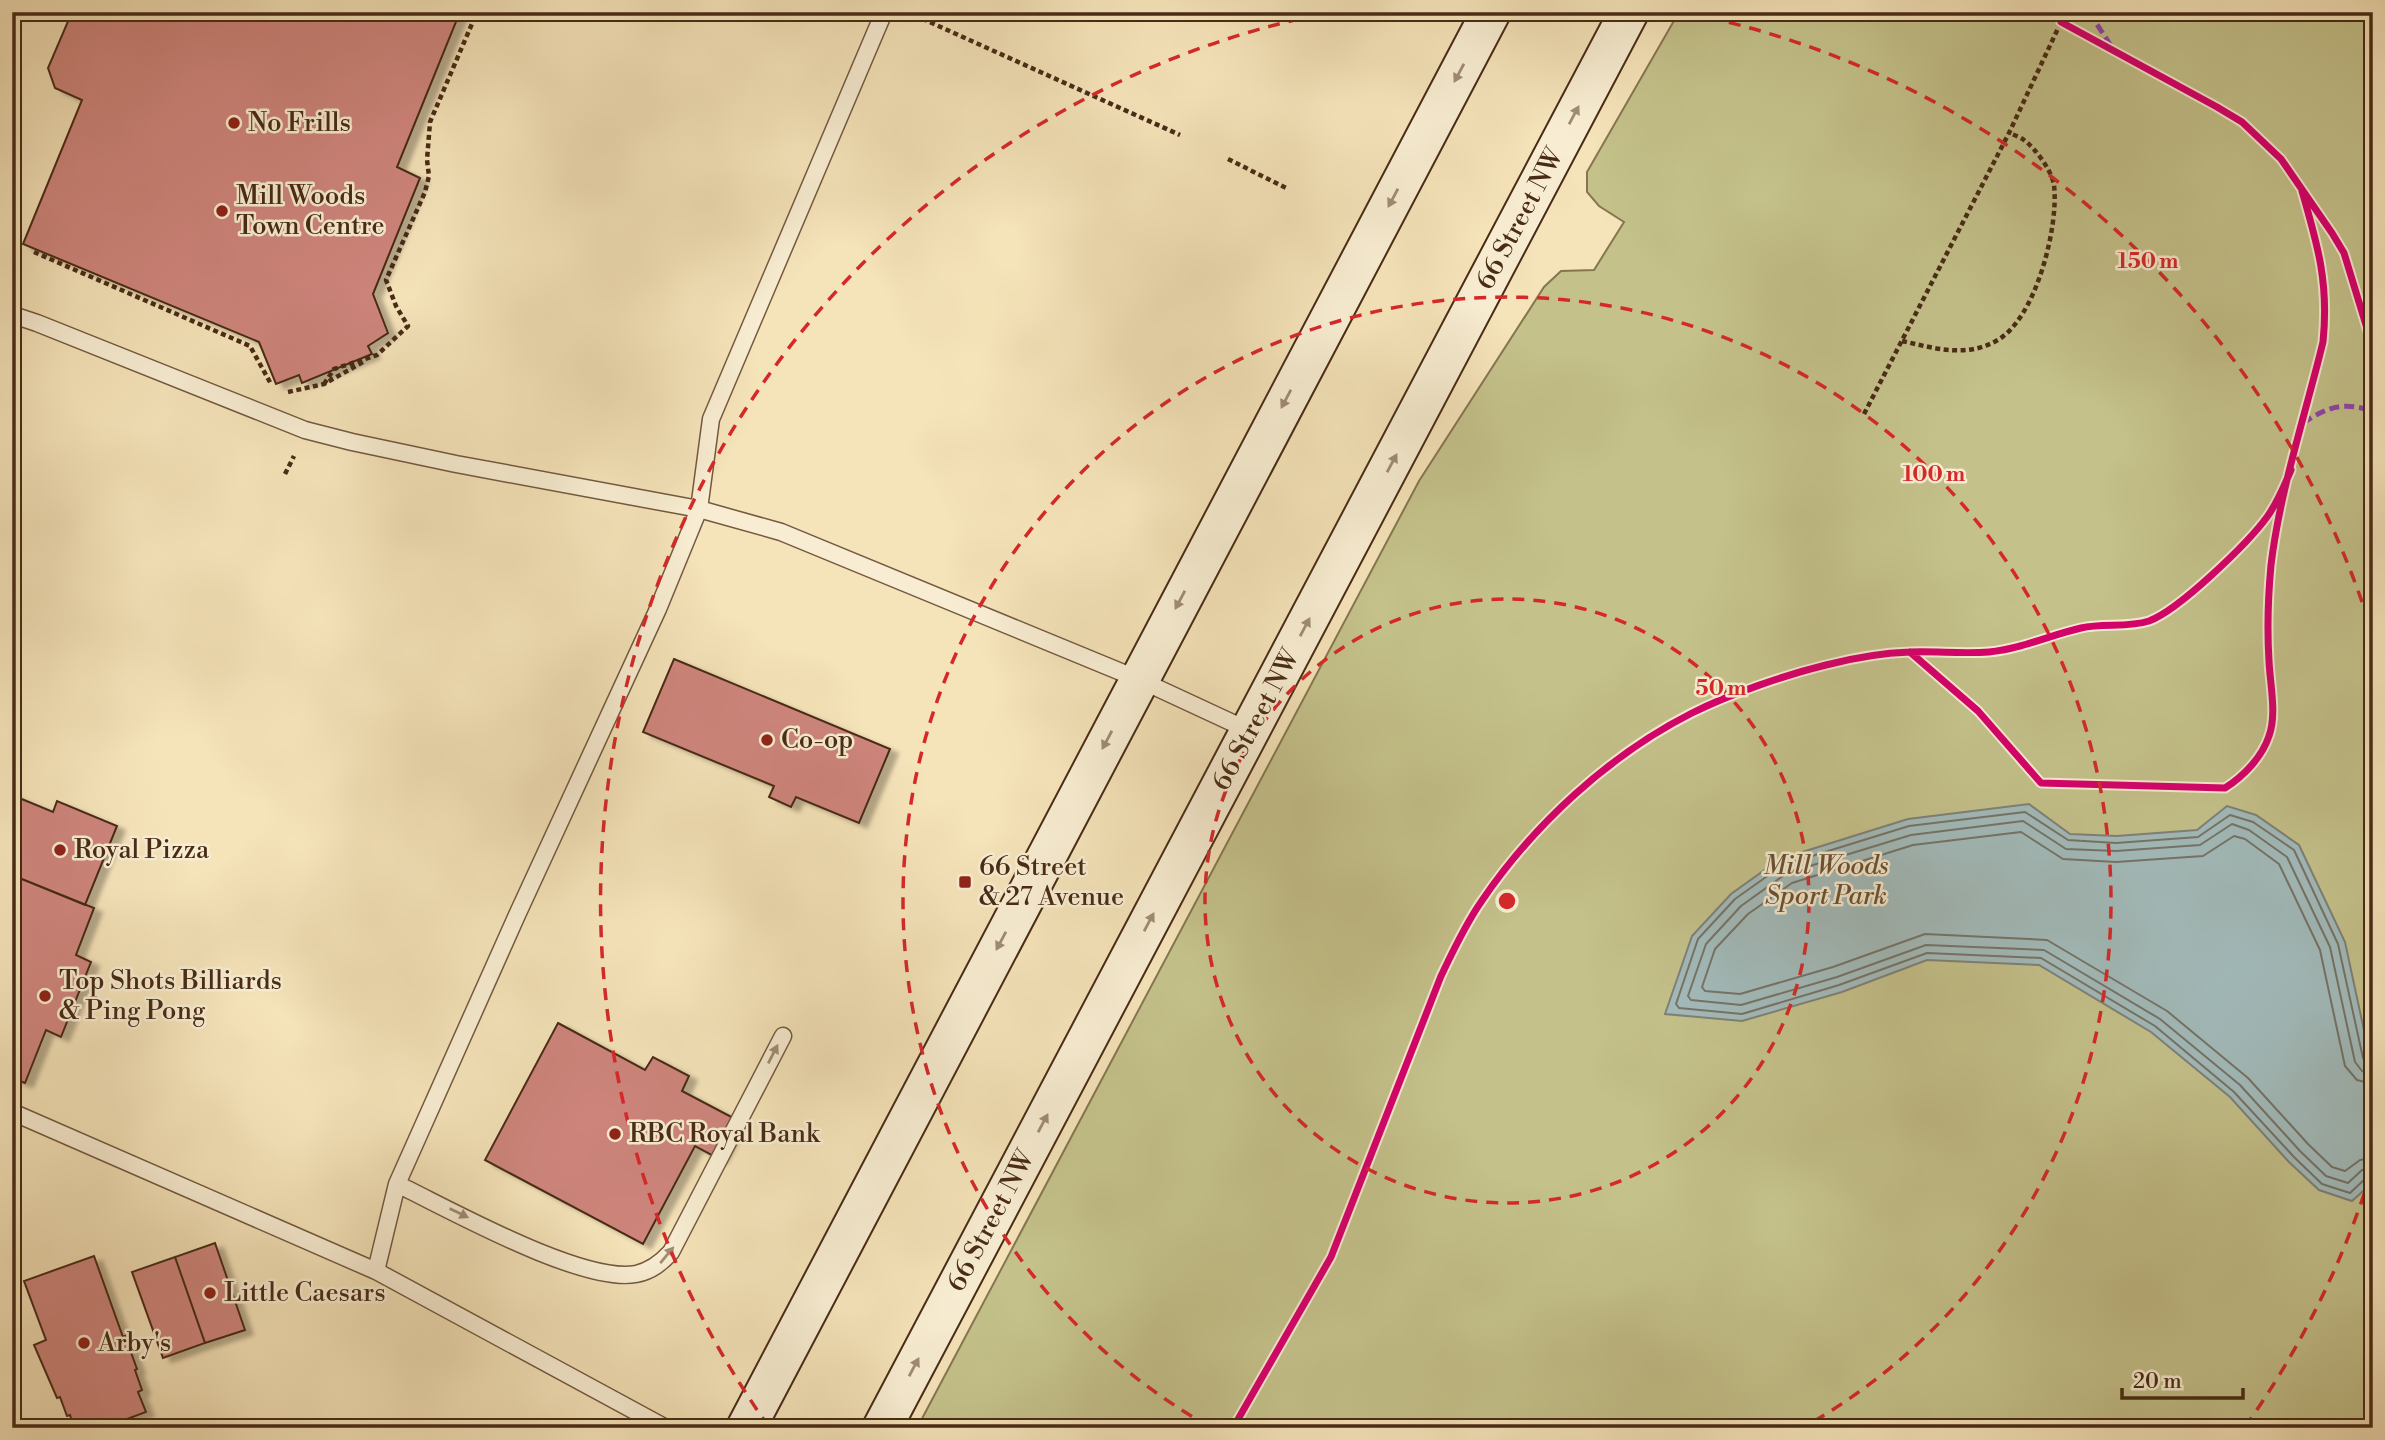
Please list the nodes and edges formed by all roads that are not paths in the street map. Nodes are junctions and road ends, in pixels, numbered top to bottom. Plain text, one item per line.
1 (884, 12) edge
2 (1491, 12) edge
3 (1629, 12) edge
4 (12, 318) edge
5 (699, 509) junction
6 (1138, 679) junction
7 (1250, 731) junction
8 (783, 1036) dead end
9 (12, 1112) edge
10 (895, 1142) junction
11 (397, 1184) junction
12 (376, 1271) junction
13 (666, 1428) edge
14 (746, 1428) edge
15 (776, 1428) edge
16 (882, 1428) edge

1 - 5 lane
2 -> 6 main road
7 -> 3 main road, 66 Street NW
4 - 5 lane
5 - 6 lane
5 - 11 lane
6 - 7 lane
6 -> 10 main road
16 -> 7 main road, 66 Street NW
11 -> 8 lane
9 - 12 lane
10 - 14 main road
10 - 15 main road
11 - 12 lane
12 - 13 lane

